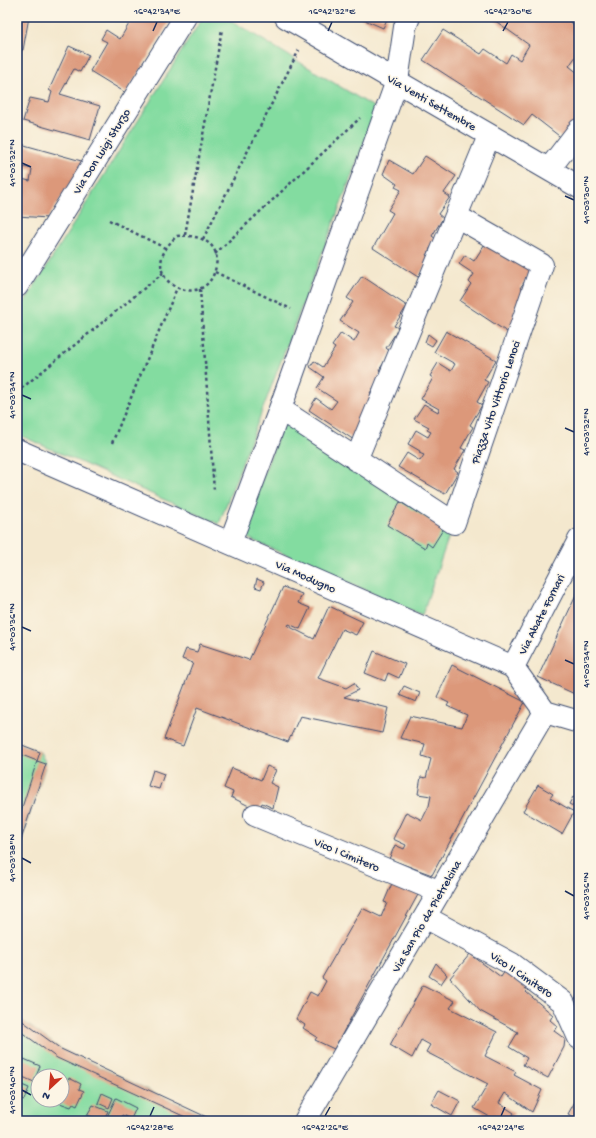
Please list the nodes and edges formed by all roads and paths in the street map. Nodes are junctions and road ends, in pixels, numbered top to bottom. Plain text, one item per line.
1 (185, 17) edge
2 (286, 17) edge
3 (409, 17) edge
4 (222, 29) dead end
5 (309, 31) junction
6 (397, 81) junction
7 (363, 117) dead end
8 (579, 130) edge
9 (489, 136) junction
10 (549, 169) junction
11 (579, 187) edge
12 (456, 216) junction
13 (109, 220) dead end
14 (185, 235) junction
15 (204, 239) junction
16 (165, 248) junction
17 (215, 254) junction
18 (215, 272) junction
19 (163, 273) junction
20 (17, 286) edge
21 (177, 288) junction
22 (200, 289) junction
23 (294, 310) dead end
24 (17, 392) edge
25 (280, 409) junction
26 (112, 443) dead end
27 (17, 450) edge
28 (356, 460) junction
29 (214, 491) dead end
30 (579, 540) edge
31 (230, 543) junction
32 (513, 668) junction
33 (546, 712) junction
34 (579, 722) edge
35 (255, 815) dead end
36 (440, 892) junction
37 (425, 917) junction
38 (579, 1038) edge
39 (305, 1121) edge

1 - 20 street, Via Don Luigi Sturzo
2 - 5 street, Via Venti Settembre
3 - 6 street
4 - 14 path
5 - 6 street, Via Venti Settembre
5 - 15 path
6 - 9 street, Via Venti Settembre
6 - 25 street
7 - 17 path
8 - 10 street
9 - 10 street, Via Venti Settembre
9 - 12 street
10 - 11 street, Via Venti Settembre
12 - 28 street
12 - 28 street, Piazza Vito Vittorio Lenoci
13 - 16 path
14 - 15 path
14 - 16 path
15 - 17 path
16 - 19 path
17 - 18 path
18 - 22 path
18 - 23 path
19 - 21 path
19 - 24 path
21 - 22 path
21 - 26 path
22 - 29 path
25 - 28 street, Piazza Vito Vittorio Lenoci
25 - 31 street
27 - 31 street, Via Modugno
30 - 32 street, Via Abate Fornari
31 - 32 street, Via Modugno
32 - 33 street, Via Modugno
33 - 34 street
33 - 36 street, Via San Pio da Pietrelcina
35 - 36 street, Vico I Cimitero
36 - 37 street, Via San Pio da Pietrelcina
37 - 38 street, Vico II Cimitero
37 - 39 street, Via San Pio da Pietrelcina

